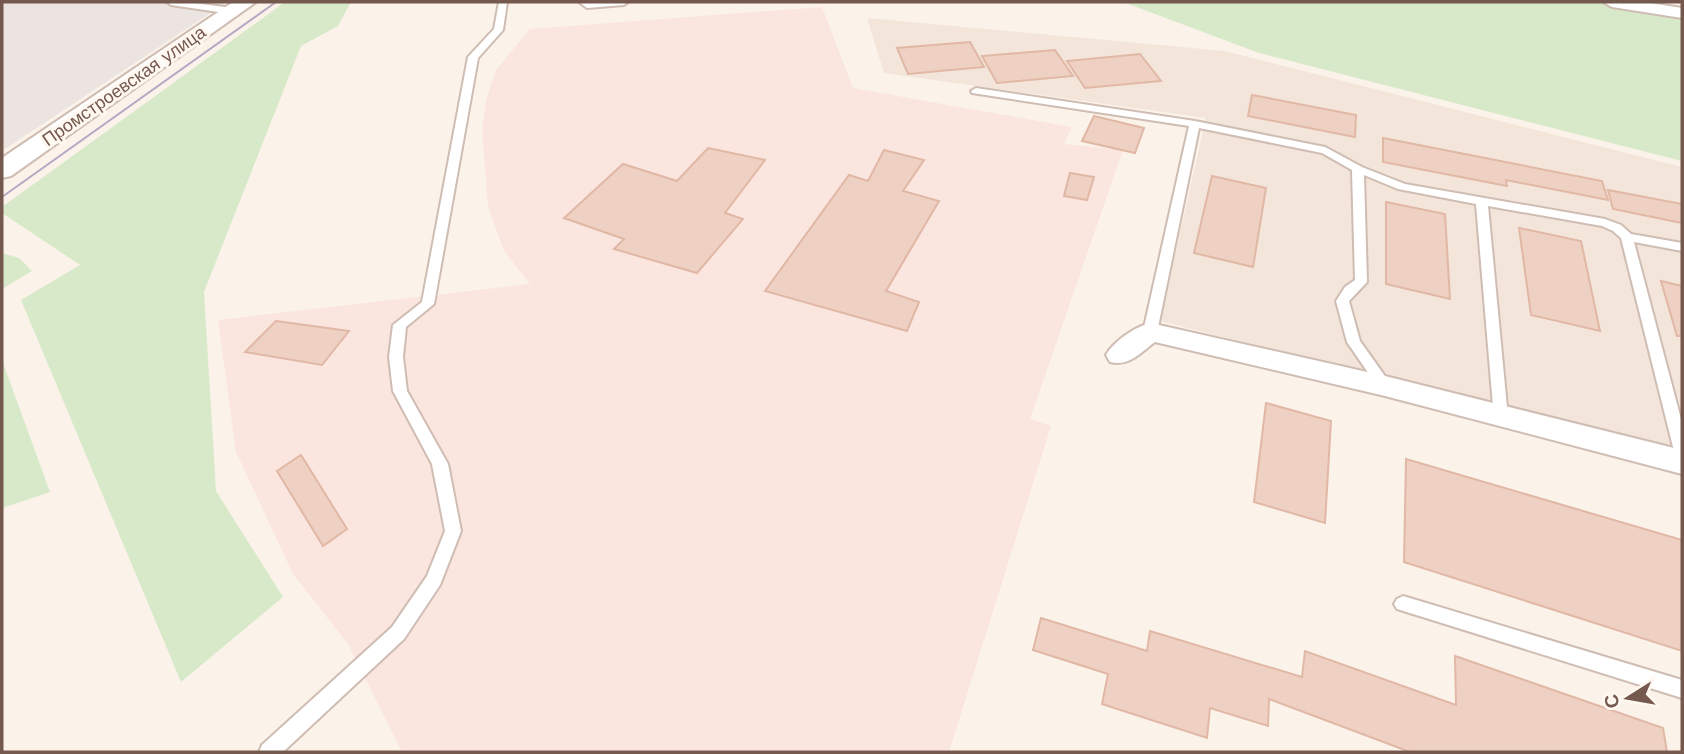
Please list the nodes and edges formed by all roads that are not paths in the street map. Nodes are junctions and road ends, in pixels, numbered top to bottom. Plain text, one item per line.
1 (171, 2) edge
2 (503, 2) edge
3 (583, 2) edge
4 (624, 2) edge
5 (1612, 2) edge
6 (239, 6) edge
7 (1682, 13) edge
8 (976, 91) dead end
9 (1195, 124) junction
10 (1358, 169) junction
11 (2, 170) edge
12 (1482, 202) junction
13 (1627, 237) junction
14 (1682, 247) edge
15 (1150, 332) junction
16 (1120, 355) dead end
17 (1385, 386) junction
18 (1501, 418) junction
19 (1682, 451) edge
20 (1682, 462) edge
21 (1403, 604) dead end
22 (1682, 689) edge
23 (269, 752) edge

1 - 6 lane
2 - 23 lane
3 - 4 lane
5 - 7 street
6 - 11 street, Промстроевская улица
8 - 9 lane
9 - 10 lane
9 - 15 lane
10 - 12 lane
10 - 17 lane
12 - 13 lane
12 - 18 lane
13 - 14 lane
13 - 19 lane
15 - 16 street
15 - 17 street
17 - 18 street
18 - 20 street
21 - 22 lane

